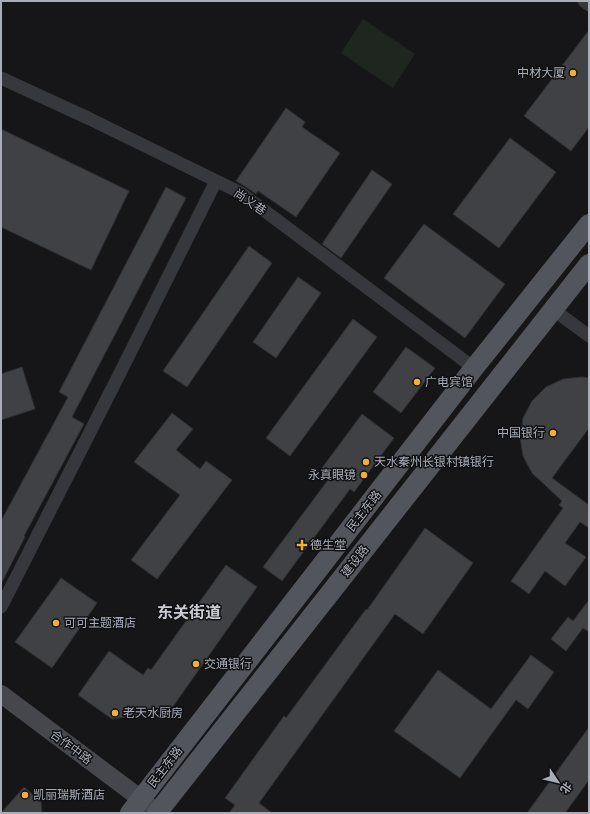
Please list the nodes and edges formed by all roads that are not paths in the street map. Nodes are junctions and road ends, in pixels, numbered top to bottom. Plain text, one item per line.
1 (584, 1) edge
2 (589, 5) edge
3 (1, 78) edge
4 (216, 181) junction
5 (589, 224) edge
6 (589, 264) edge
7 (554, 310) junction
8 (589, 336) edge
9 (474, 368) junction
10 (1, 606) edge
11 (1, 694) edge
12 (135, 806) edge
13 (157, 813) edge

1 - 2 street
3 - 4 street, 尚义巷
4 - 9 street, 尚义巷
4 - 10 street
5 - 9 main road, 民主东路
6 - 7 main road
7 - 8 street
7 - 13 main road, 建设路
9 - 12 main road, 民主东路
11 - 12 main road, 合作中路
12 - 13 main road, 合作中路

